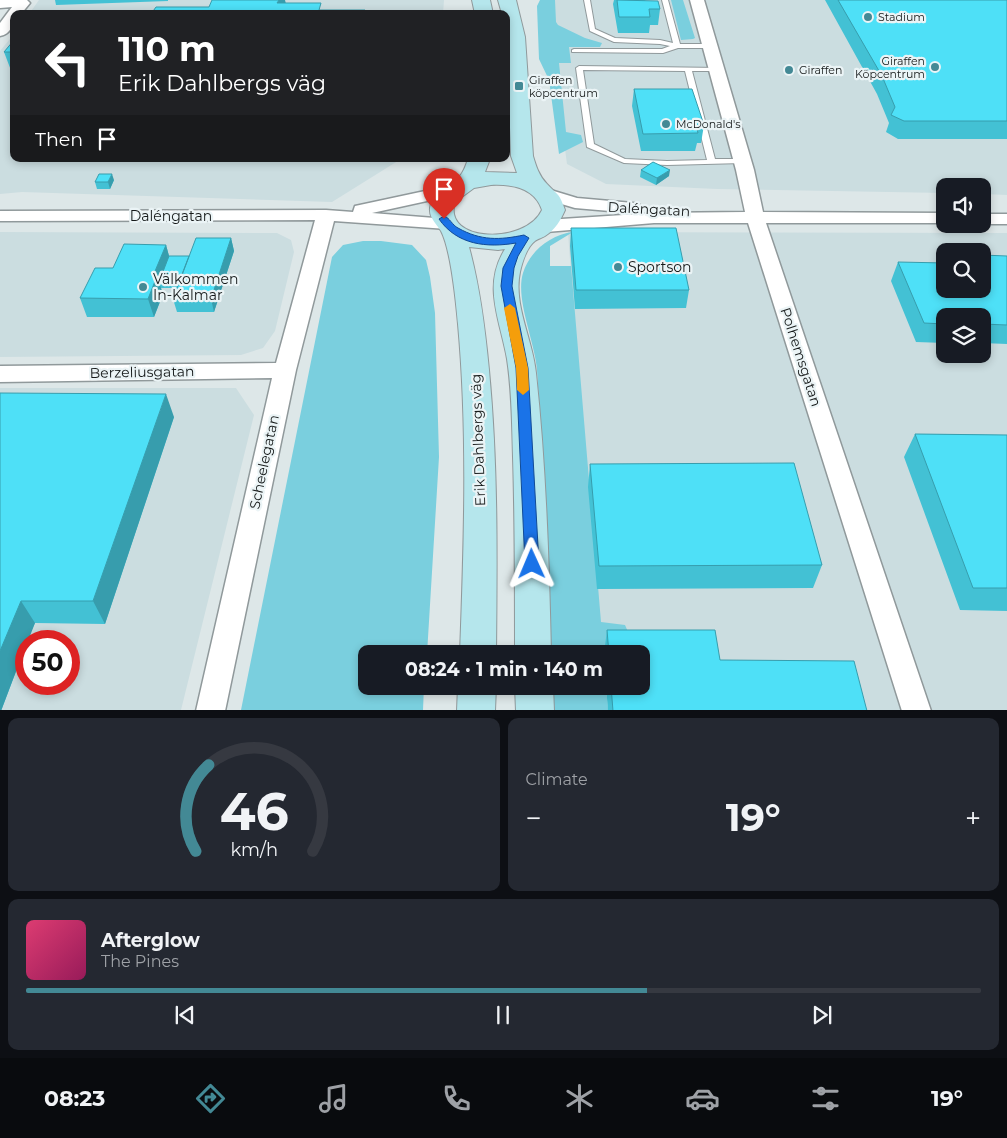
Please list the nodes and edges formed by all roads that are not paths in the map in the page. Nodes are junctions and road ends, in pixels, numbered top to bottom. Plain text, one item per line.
1 (587, 0) edge
2 (665, 0) edge
3 (697, 0) edge
4 (0, 4) edge
5 (17, 10) edge
6 (510, 12) edge
7 (10, 19) edge
8 (0, 32) edge
9 (677, 46) junction
10 (710, 46) junction
11 (574, 51) dead end
12 (688, 69) junction
13 (717, 69) junction
14 (743, 161) junction
15 (478, 162) edge
16 (712, 162) junction
17 (460, 187) junction
18 (541, 191) junction
19 (334, 215) junction
20 (0, 216) edge
21 (755, 216) junction
22 (936, 218) edge
23 (991, 219) edge
24 (1007, 219) edge
25 (449, 227) junction
26 (535, 232) junction
27 (285, 370) junction
28 (0, 374) edge
29 (478, 645) edge
30 (533, 645) edge
31 (477, 695) edge
32 (534, 695) edge
33 (210, 710) edge
34 (476, 710) edge
35 (534, 710) edge
36 (917, 710) edge

1 - 9 lane
2 - 9 lane
3 - 10 street, Polhemsgatan
4 - 5 street
6 - 18 main road
7 - 8 street
9 - 10 lane
9 - 11 lane
10 - 13 street, Polhemsgatan
12 - 13 lane
12 - 16 lane
12 - 16 lane
13 - 14 street, Polhemsgatan
14 - 16 lane
14 - 21 street, Polhemsgatan
15 - 17 main road, Erik Dahlbergs väg
17 - 18 main road
17 - 19 street, Daléngatan
17 - 25 main road, Erik Dahlbergs väg
18 - 21 street, Daléngatan
18 - 26 main road
19 - 20 street, Daléngatan
19 - 25 street, Daléngatan
19 - 27 street, Scheelegatan
21 - 22 street, Daléngatan
21 - 26 street, Daléngatan
21 - 36 street, Polhemsgatan
23 - 24 street
25 - 26 main road
25 - 29 main road, Erik Dahlbergs väg
26 - 30 main road
27 - 28 street, Berzeliusgatan
27 - 33 street, Scheelegatan
31 - 34 main road
32 - 35 main road

